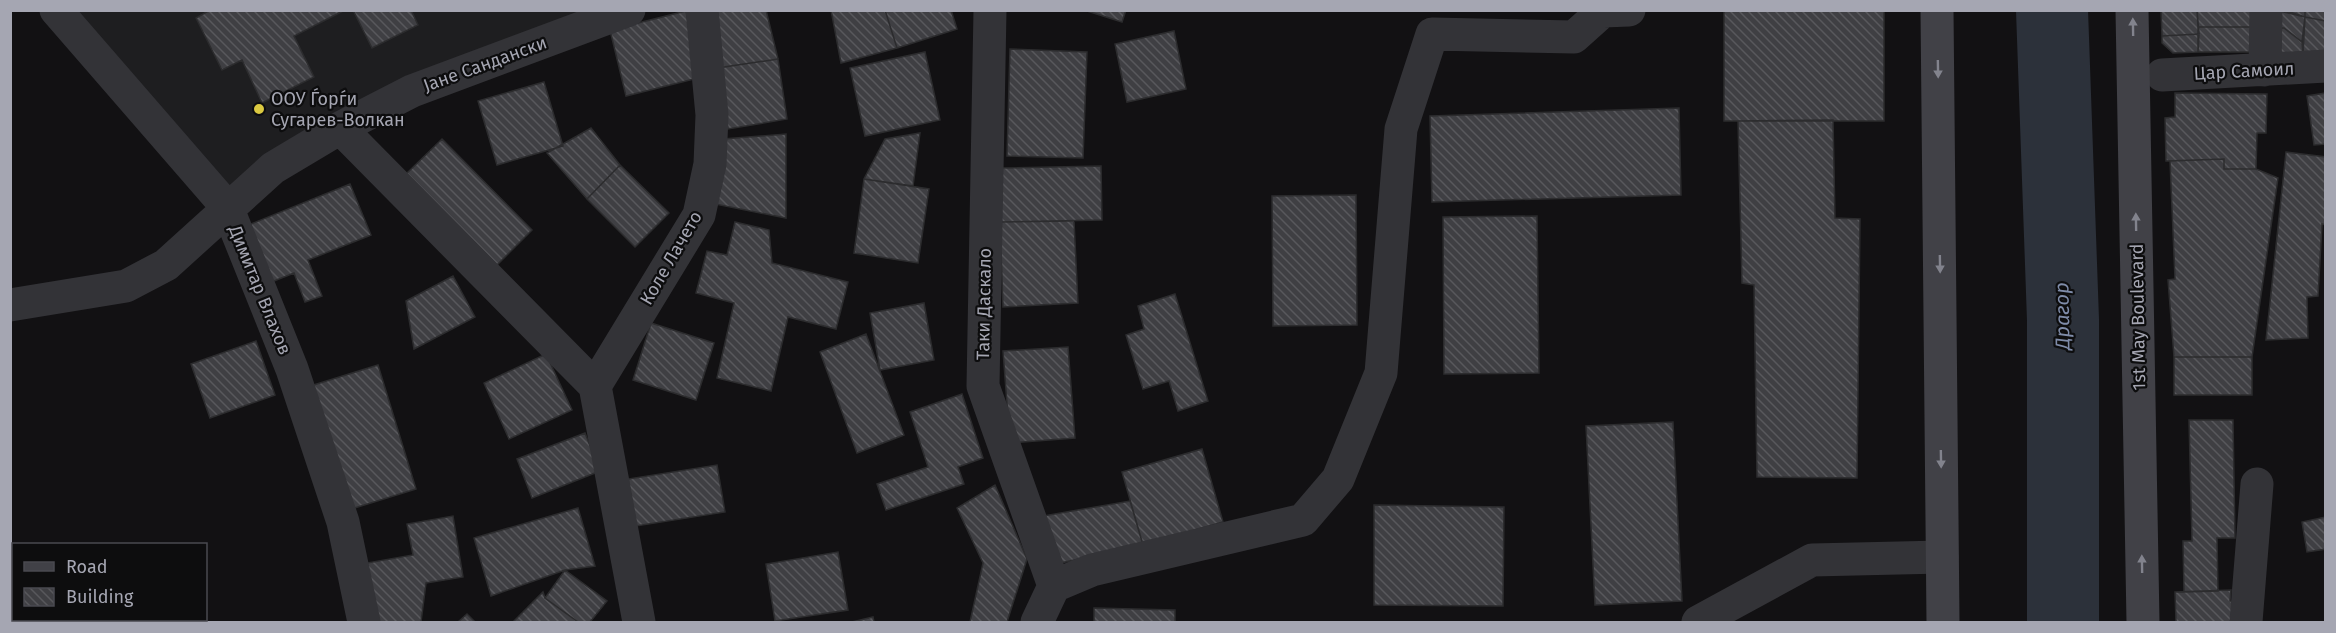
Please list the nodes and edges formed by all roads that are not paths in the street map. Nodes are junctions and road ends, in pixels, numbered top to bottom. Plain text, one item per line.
1 (56, 10) edge
2 (629, 10) edge
3 (702, 10) edge
4 (990, 10) edge
5 (1629, 10) edge
6 (1937, 10) edge
7 (2132, 10) edge
8 (2266, 10) edge
9 (1431, 22) edge
10 (2325, 66) edge
11 (2265, 70) junction
12 (2162, 75) dead end
13 (340, 128) junction
14 (227, 207) junction
15 (10, 305) edge
16 (595, 386) junction
17 (2257, 484) dead end
18 (1942, 557) junction
19 (1054, 586) junction
20 (364, 622) edge
21 (639, 622) edge
22 (1037, 622) edge
23 (1698, 622) edge
24 (1943, 622) edge
25 (2143, 622) edge
26 (2246, 622) edge

1 - 14 street, Димитар Влахов
2 - 13 street, Јане Сандански
3 - 16 street, Коле Лачето
4 - 19 street, Таки Даскало
5 - 9 street
6 -> 18 main road
25 -> 7 main road, 1st May Boulevard
8 - 11 street
9 - 19 street
10 - 11 street, Цар Самоил
11 - 12 street, Цар Самоил
13 - 14 street, Јане Сандански
13 - 16 street
14 - 15 street, Јане Сандански
14 - 20 street, Димитар Влахов
16 - 21 street
17 - 26 street
18 - 23 street
18 - 24 main road
19 - 22 street

